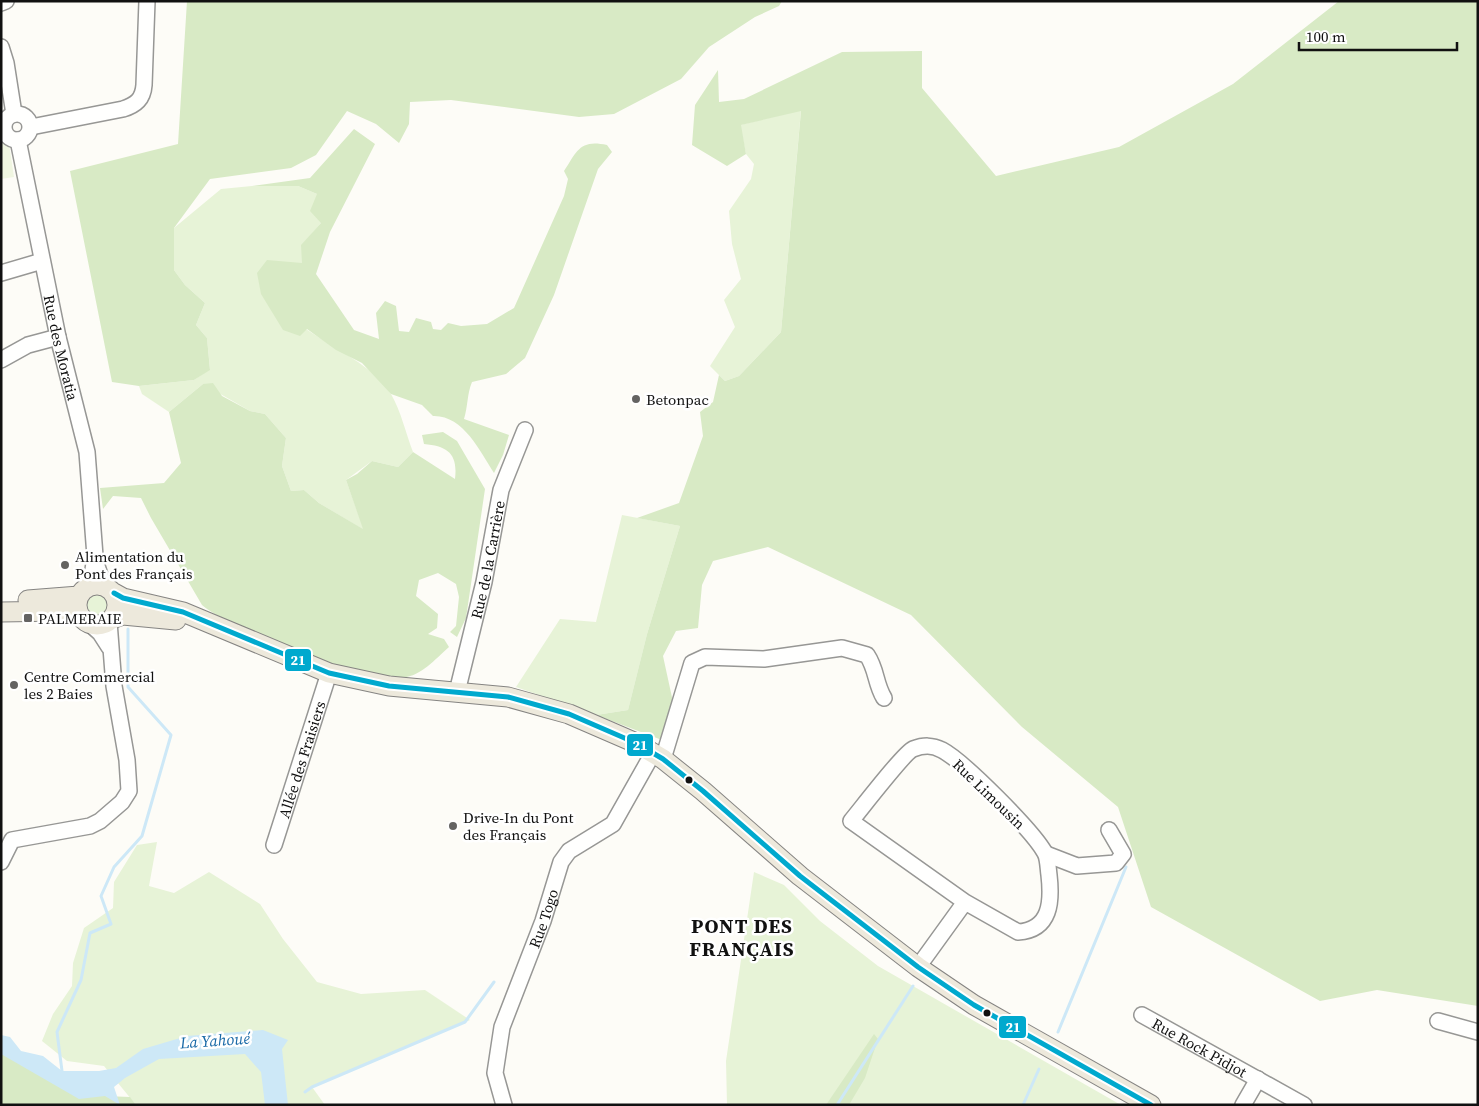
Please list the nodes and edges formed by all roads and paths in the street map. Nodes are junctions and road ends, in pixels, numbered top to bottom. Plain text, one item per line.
1 (6, 1) edge
2 (147, 1) edge
3 (1, 3) edge
4 (1, 47) edge
5 (14, 114) junction
6 (31, 126) junction
7 (3, 130) edge
8 (18, 140) junction
9 (42, 261) junction
10 (1, 273) edge
11 (58, 337) junction
12 (1, 360) edge
13 (525, 430) dead end
14 (94, 556) junction
15 (110, 590) junction
16 (83, 592) junction
17 (1, 600) edge
18 (1, 612) edge
19 (84, 620) junction
20 (111, 620) junction
21 (224, 628) junction
22 (112, 651) junction
23 (329, 673) junction
24 (457, 692) junction
25 (884, 698) dead end
26 (655, 758) junction
27 (1109, 830) dead end
28 (274, 845) dead end
29 (1046, 854) junction
30 (1, 862) edge
31 (966, 902) junction
32 (918, 967) junction
33 (1142, 1015) dead end
34 (1438, 1021) dead end
35 (1478, 1032) edge
36 (1258, 1079) junction
37 (504, 1105) edge
38 (1151, 1105) edge
39 (1243, 1105) edge
40 (1304, 1105) edge

1 - 3 street
2 - 6 street
4 - 5 street
5 - 6 street
5 - 7 street
6 - 8 street
7 - 8 street
8 - 9 street, Rue des Moratia
9 - 10 street
9 - 11 street, Rue des Moratia
11 - 12 street
11 - 14 street, Rue des Moratia
13 - 24 street, Rue de la Carrière
14 - 15 street, Rue des Moratia
14 - 16 street, Rue des Moratia
15 - 16 main road
15 - 20 main road
15 - 21 main road
16 - 17 main road
16 - 19 main road
18 - 19 main road
19 - 20 main road
19 - 22 street
20 - 21 main road
20 - 22 street
21 - 23 main road
22 - 30 street
23 - 24 main road
23 - 28 street, Allée des Fraisiers
24 - 26 main road
25 - 26 street, Rue Togo
26 - 32 main road
26 - 37 street, Rue Togo
27 - 29 street
29 - 31 street, Rue Limousin
29 - 31 street, Rue Limousin
31 - 32 street
32 - 38 main road
33 - 36 street, Rue Rock Pidjot
34 - 35 street
36 - 39 street, Rue Rock Pidjot
36 - 40 street, Rue Rock Pidjot

